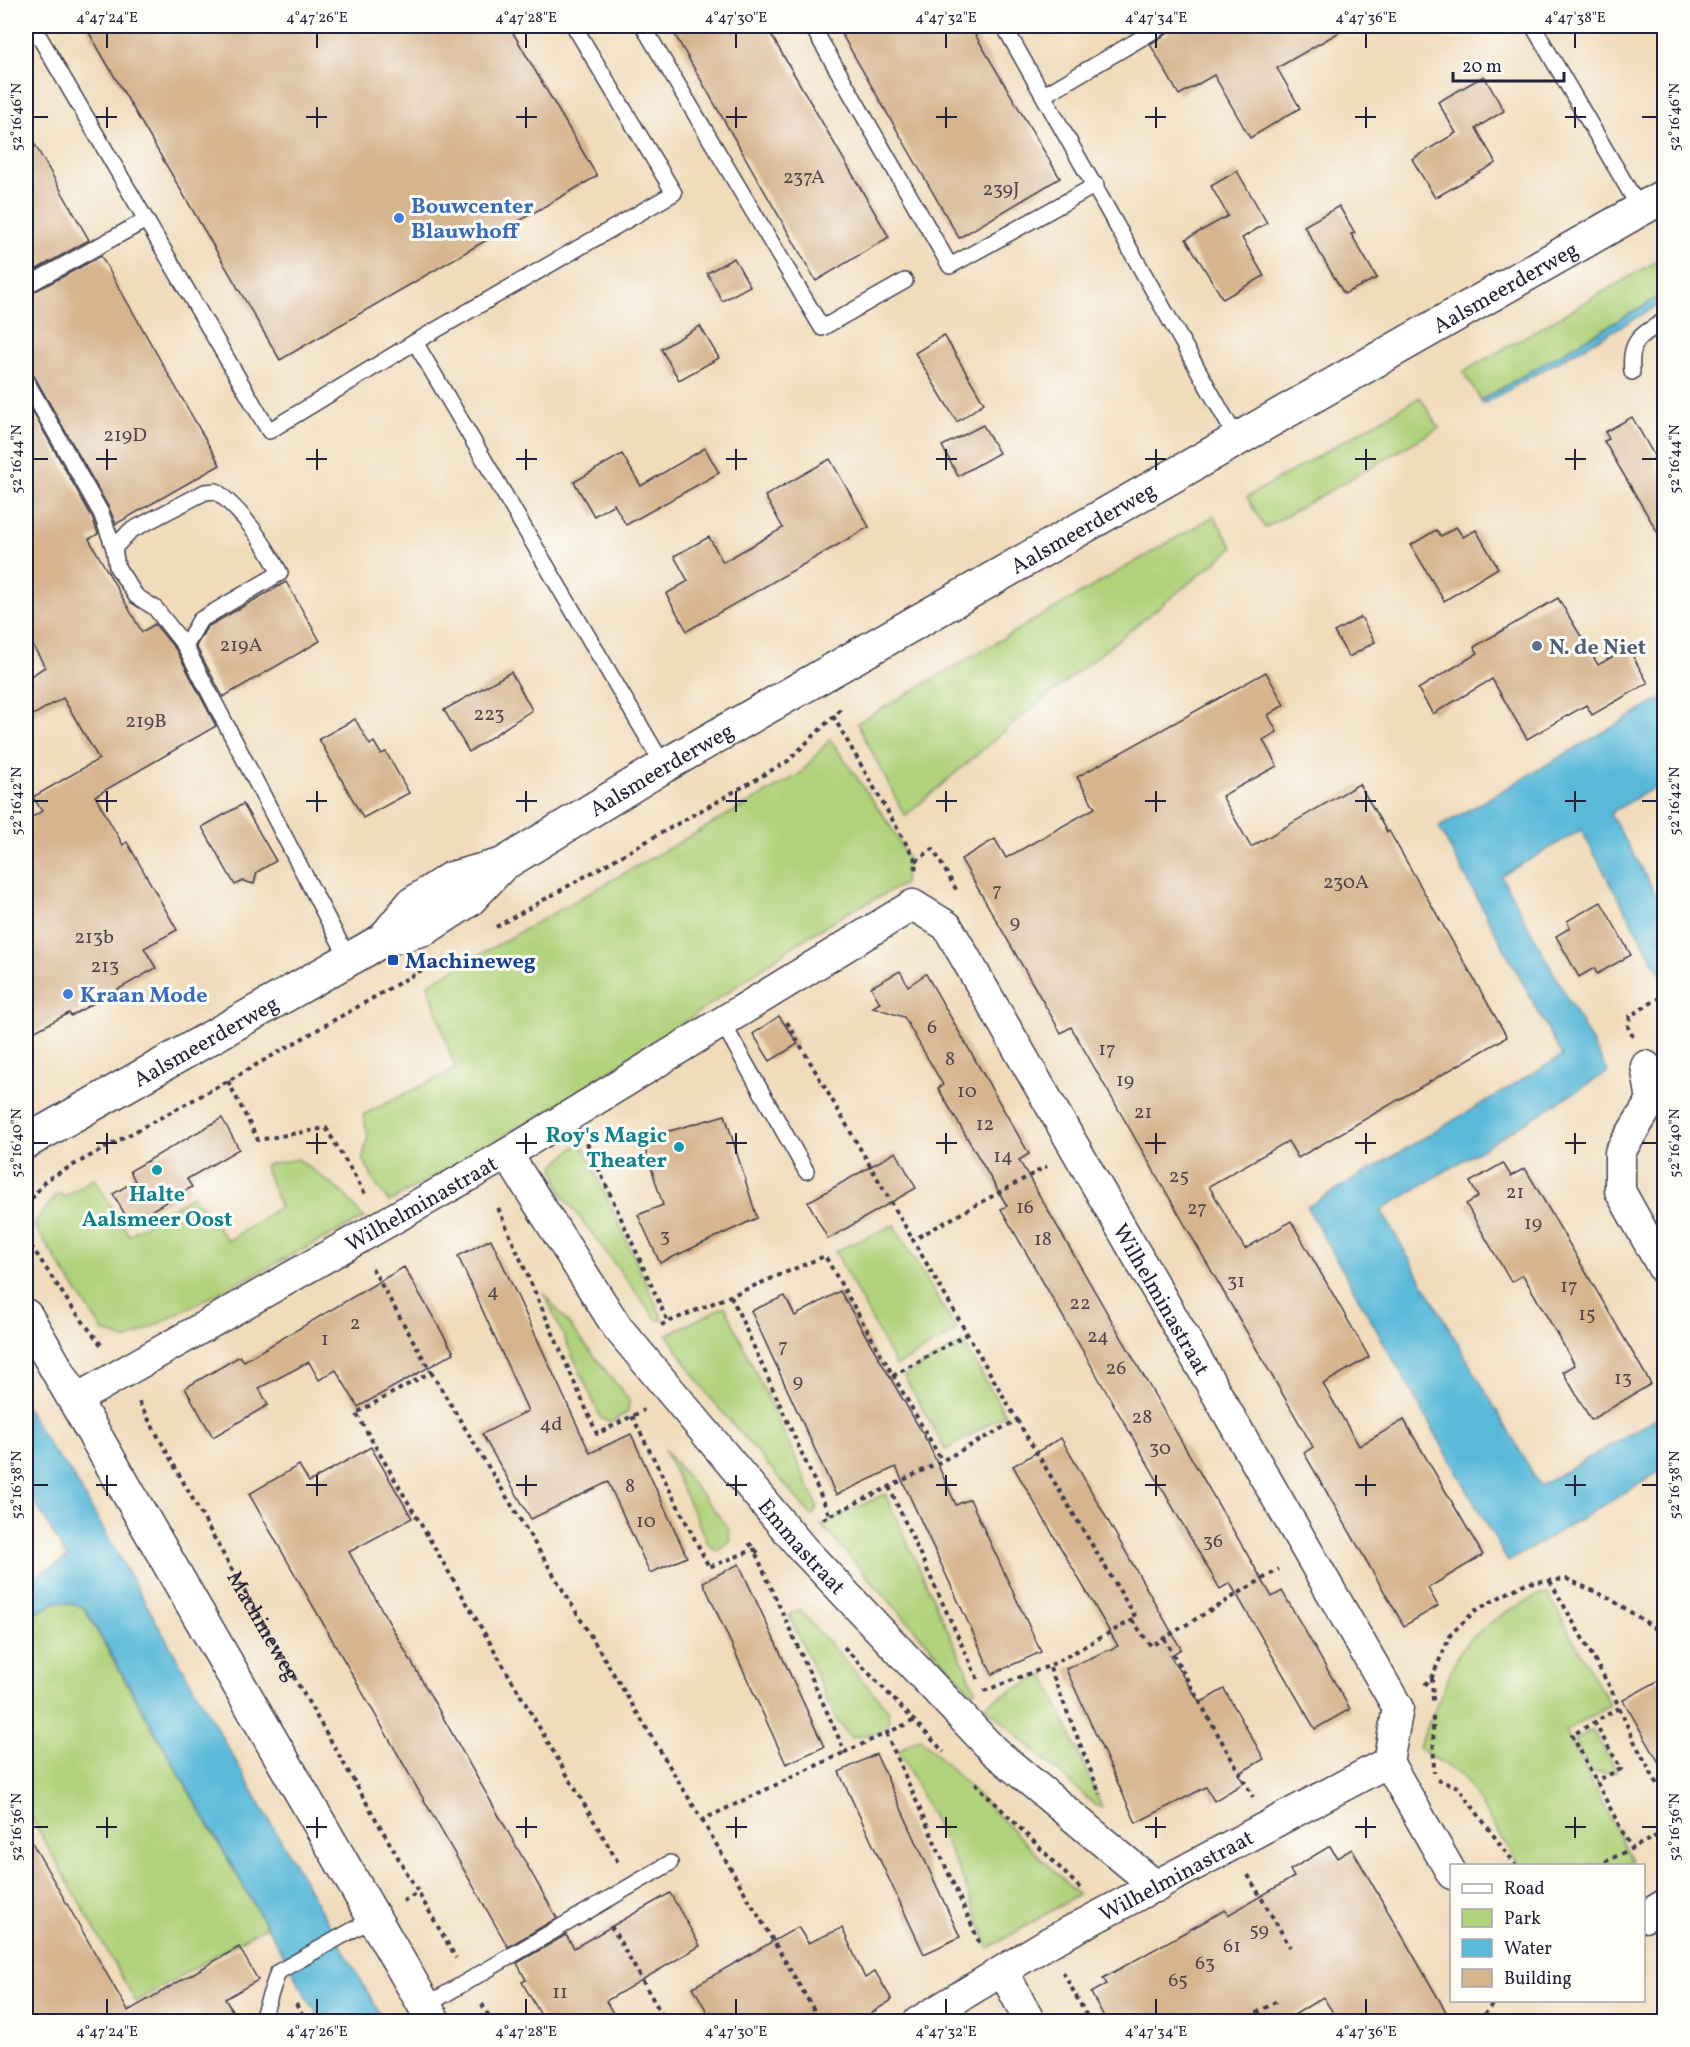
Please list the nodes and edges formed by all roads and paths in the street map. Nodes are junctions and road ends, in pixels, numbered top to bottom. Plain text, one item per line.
1 (33, 26) edge
2 (574, 26) edge
3 (643, 26) edge
4 (812, 26) edge
5 (1004, 26) edge
6 (1162, 26) edge
7 (1533, 26) edge
8 (1044, 95) junction
9 (1096, 185) junction
10 (1652, 202) edge
11 (146, 220) junction
12 (905, 281) dead end
13 (26, 286) edge
14 (1665, 321) edge
15 (415, 342) junction
16 (1632, 372) dead end
17 (26, 381) edge
18 (1237, 439) junction
19 (114, 548) junction
20 (185, 646) junction
21 (849, 702) dead end
22 (833, 716) junction
23 (664, 766) junction
24 (913, 905) junction
25 (489, 931) dead end
26 (349, 960) junction
27 (434, 963) dead end
28 (1665, 995) edge
29 (783, 1017) dead end
30 (722, 1022) junction
31 (1646, 1066) joint
32 (228, 1081) junction
33 (574, 1114) junction
34 (26, 1142) edge
35 (1076, 1149) junction
36 (507, 1154) junction
37 (481, 1169) junction
38 (806, 1172) dead end
39 (26, 1206) edge
40 (384, 1224) junction
41 (26, 1238) edge
42 (356, 1240) junction
43 (914, 1240) junction
44 (1665, 1269) edge
45 (731, 1296) junction
46 (26, 1316) edge
47 (668, 1322) junction
48 (968, 1334) junction
49 (628, 1340) junction
50 (122, 1372) junction
51 (431, 1372) junction
52 (893, 1376) junction
53 (674, 1395) junction
54 (75, 1400) junction
55 (632, 1416) junction
56 (1017, 1420) junction
57 (942, 1461) junction
58 (889, 1487) junction
59 (830, 1516) junction
60 (791, 1535) junction
61 (754, 1549) junction
62 (1308, 1552) junction
63 (1550, 1581) junction
64 (1132, 1620) junction
65 (1665, 1634) edge
66 (1164, 1638) junction
67 (1049, 1666) junction
68 (1432, 1677) junction
69 (950, 1705) junction
70 (1398, 1708) junction
71 (1619, 1708) junction
72 (1594, 1722) junction
73 (886, 1733) junction
74 (845, 1752) junction
75 (1388, 1762) junction
76 (1435, 1779) junction
77 (1596, 1781) junction
78 (1665, 1797) edge
79 (1104, 1804) dead end
80 (702, 1820) junction
81 (1269, 1826) junction
82 (1665, 1832) edge
83 (1231, 1847) junction
84 (1631, 1848) junction
85 (670, 1863) dead end
86 (1515, 1864) edge
87 (1601, 1864) edge
88 (1450, 1870) edge
89 (632, 1885) junction
90 (1157, 1887) junction
91 (599, 1905) junction
92 (1665, 1905) edge
93 (1645, 1916) edge
94 (363, 1924) junction
95 (1047, 1943) junction
96 (1290, 1947) dead end
97 (999, 1974) junction
98 (469, 1980) junction
99 (1277, 2001) dead end
100 (1495, 2002) edge
101 (429, 2014) edge
102 (1330, 2015) dead end
103 (1476, 2021) edge
104 (264, 2022) edge
105 (492, 2022) edge
106 (666, 2022) edge
107 (821, 2022) edge
108 (918, 2022) edge
109 (1030, 2022) edge
110 (1090, 2022) edge
111 (1241, 2022) edge
112 (1334, 2022) edge

1 - 11 lane
2 - 15 lane
3 - 12 lane
4 - 9 lane
5 - 8 lane
6 - 8 lane
7 - 10 lane
8 - 9 lane
9 - 18 lane
10 - 18 street, Aalsmeerderweg
11 - 13 lane
11 - 15 lane
14 - 16 lane
15 - 23 lane
17 - 19 lane
18 - 23 street, Aalsmeerderweg
19 - 20 lane
19 - 20 lane
20 - 26 lane
21 - 22 path
22 - 24 path
22 - 25 path
23 - 26 street, Aalsmeerderweg
24 - 30 street, Wilhelminastraat
24 - 35 street, Wilhelminastraat
26 - 34 street, Aalsmeerderweg
27 - 32 path
28 - 31 path
29 - 43 path
30 - 33 street, Wilhelminastraat
30 - 38 lane
31 - 44 street
32 - 39 path
32 - 40 path
33 - 36 street, Wilhelminastraat
33 - 47 path
35 - 43 path
35 - 62 street, Wilhelminastraat
36 - 37 street, Wilhelminastraat
36 - 49 street, Emmastraat
37 - 40 street, Wilhelminastraat
37 - 55 path
40 - 42 street, Wilhelminastraat
41 - 50 path, Machineweg
42 - 50 street, Wilhelminastraat
42 - 51 path
43 - 48 path
45 - 47 path
45 - 52 path
45 - 59 path
46 - 54 street
47 - 49 path
48 - 52 path
48 - 56 path
49 - 53 street, Emmastraat
50 - 54 street, Wilhelminastraat
50 - 98 path, Machineweg
51 - 80 path
51 - 89 path
52 - 57 path
53 - 55 path
53 - 60 street, Emmastraat
54 - 94 street
55 - 61 path
56 - 57 path
56 - 64 path
57 - 58 path
58 - 59 path
58 - 67 path
59 - 60 path
60 - 61 path
60 - 69 street, Emmastraat
61 - 74 path
62 - 66 path
62 - 70 street, Wilhelminastraat
63 - 65 path
63 - 68 path
63 - 71 path
64 - 66 path
64 - 67 path
66 - 81 path
67 - 79 path
68 - 70 path
68 - 76 path
69 - 73 path
69 - 90 street, Emmastraat
70 - 75 street
71 - 72 path
71 - 78 path
72 - 77 path
72 - 77 path
73 - 74 path
73 - 97 path
74 - 80 path
75 - 76 path
75 - 81 street, Wilhelminastraat
75 - 88 street
76 - 86 path
77 - 84 path
80 - 107 path
81 - 83 street, Wilhelminastraat
82 - 84 path
83 - 90 street, Wilhelminastraat
83 - 96 path
84 - 87 path
85 - 89 lane
89 - 91 lane
90 - 95 street, Wilhelminastraat
91 - 98 lane
91 - 106 path
92 - 93 street
94 - 101 street
94 - 104 lane
95 - 97 street, Wilhelminastraat
95 - 110 path
97 - 108 street, Wilhelminastraat
97 - 109 street
98 - 101 lane
98 - 105 path, Machineweg
99 - 111 path
100 - 103 path
102 - 112 path

